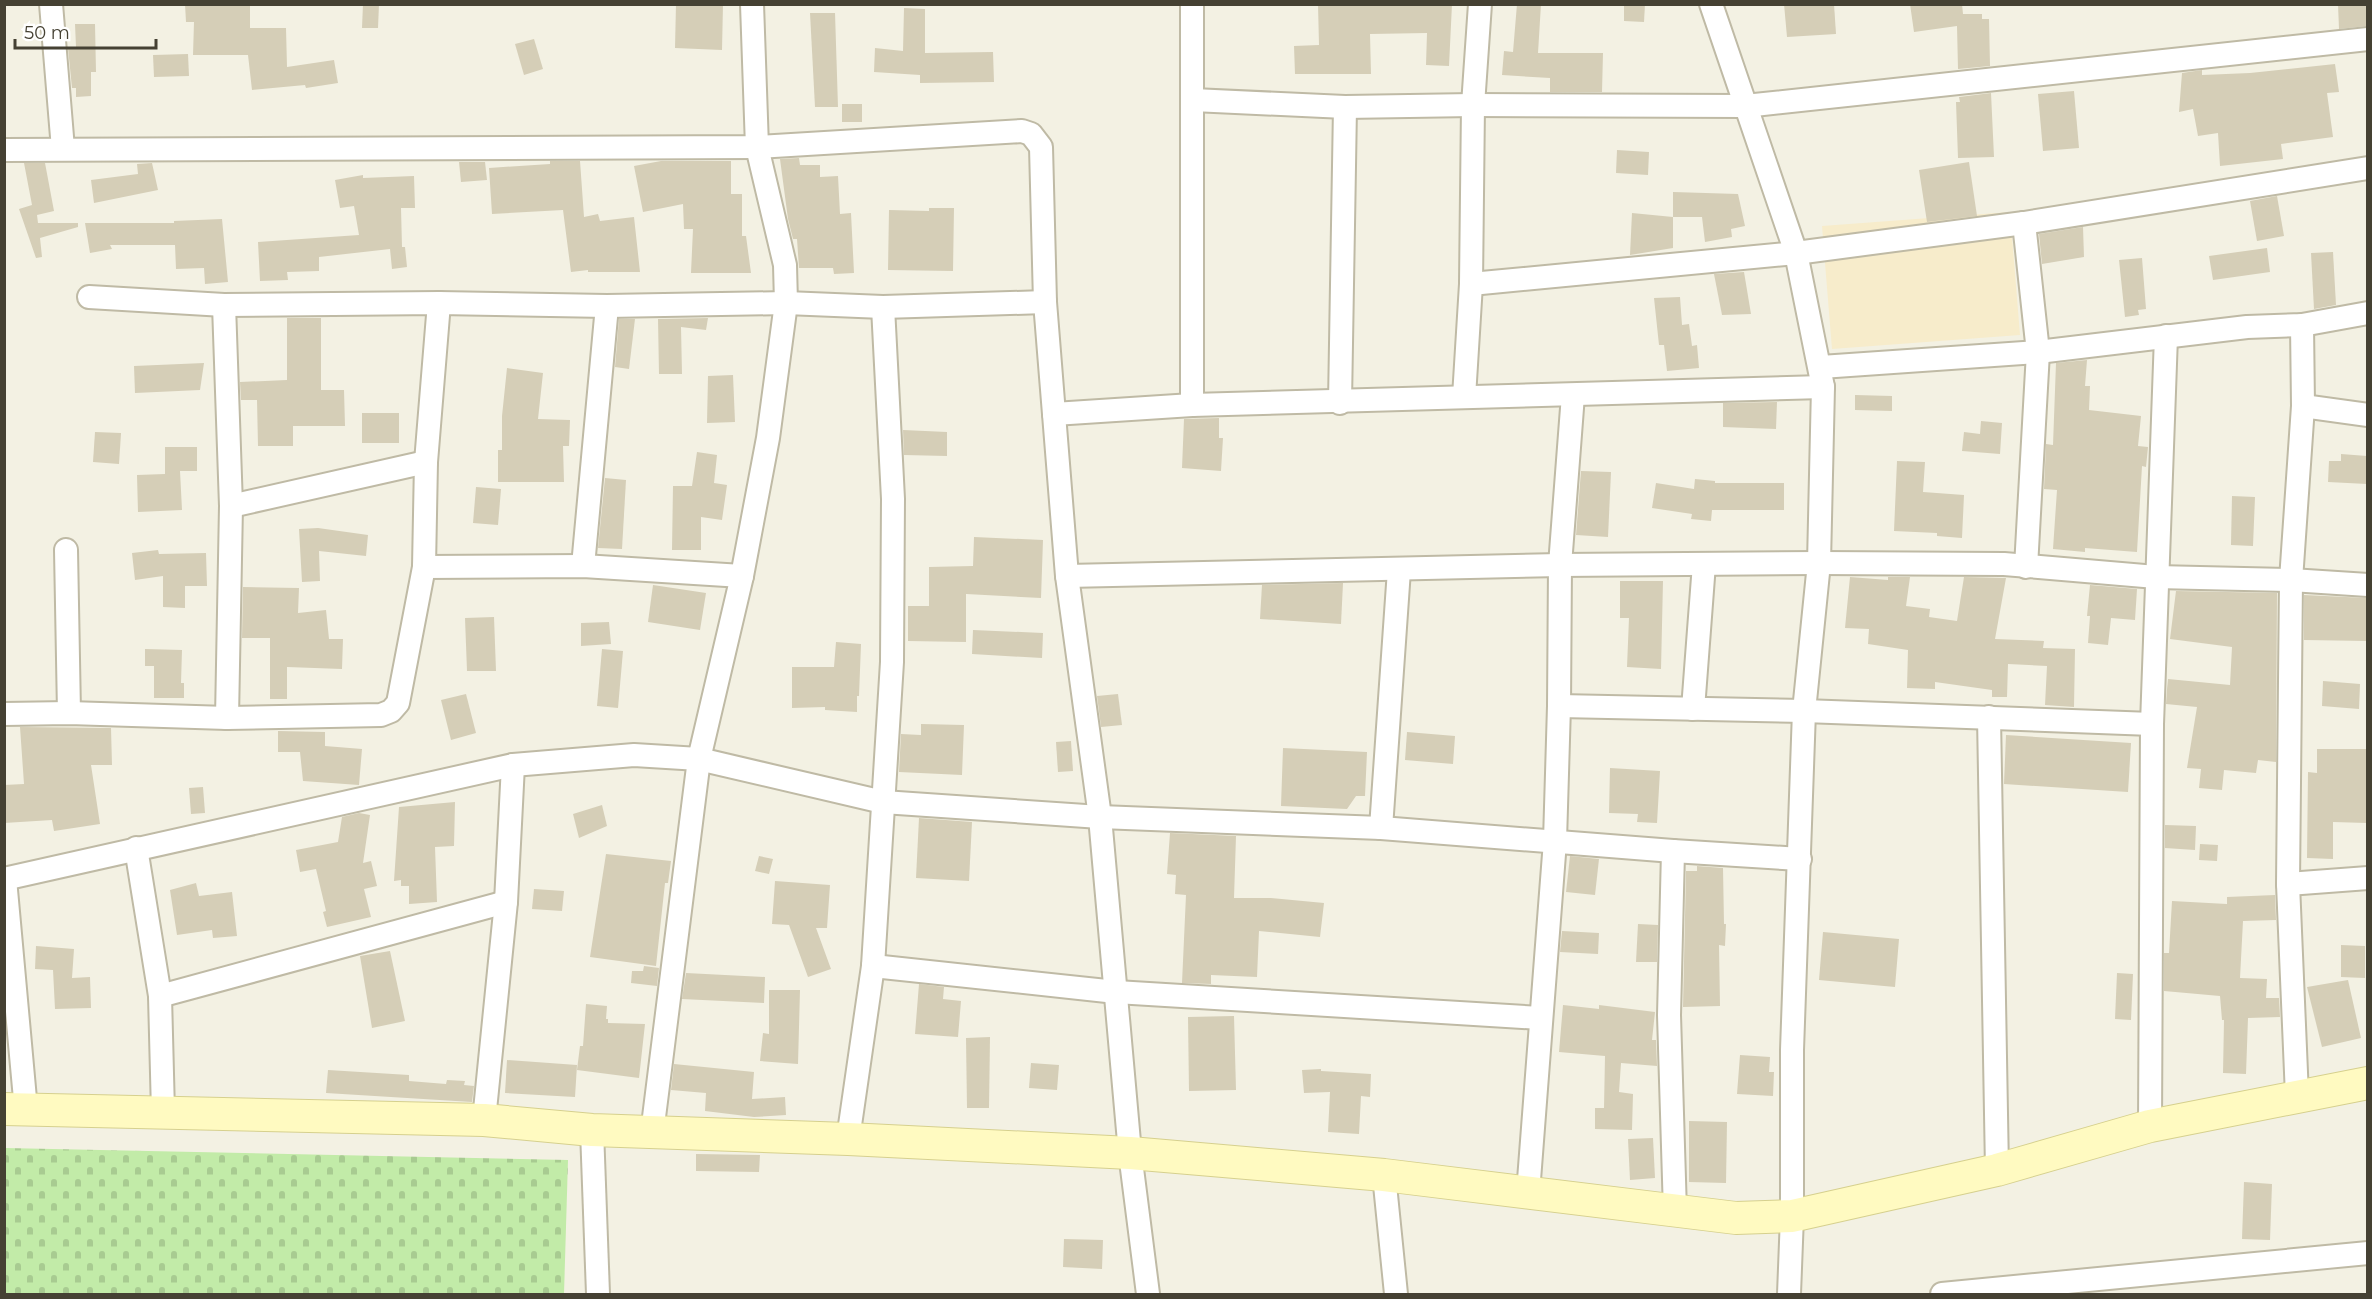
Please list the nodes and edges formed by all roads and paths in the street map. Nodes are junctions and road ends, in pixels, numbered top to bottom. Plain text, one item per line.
1 (51, 4) edge
2 (753, 4) edge
3 (1192, 4) edge
4 (1480, 4) edge
5 (1711, 4) edge
6 (2367, 39) edge
7 (1193, 100) junction
8 (1473, 105) junction
9 (1745, 106) junction
10 (1345, 107) junction
11 (757, 147) junction
12 (63, 149) junction
13 (4, 150) edge
14 (2367, 168) edge
15 (2024, 223) junction
16 (1796, 253) junction
17 (1471, 284) junction
18 (89, 297) dead end
19 (1045, 302) junction
20 (439, 303) junction
21 (786, 303) junction
22 (224, 305) junction
23 (607, 306) junction
24 (883, 307) junction
25 (2367, 314) edge
26 (2302, 325) junction
27 (2166, 336) junction
28 (2038, 352) junction
29 (1822, 377) junction
30 (1573, 395) junction
31 (1464, 397) junction
32 (1340, 403) junction
33 (1192, 405) junction
34 (2303, 406) junction
35 (1054, 414) junction
36 (2367, 415) edge
37 (426, 462) junction
38 (231, 506) junction
39 (66, 550) dead end
40 (1820, 563) junction
41 (1704, 564) junction
42 (1560, 565) junction
43 (583, 566) junction
44 (424, 567) junction
45 (2026, 567) junction
46 (1398, 570) junction
47 (742, 576) junction
48 (1067, 576) junction
49 (2156, 577) junction
50 (2291, 579) junction
51 (2367, 585) edge
52 (1559, 706) junction
53 (1694, 709) junction
54 (1804, 711) junction
55 (69, 713) junction
56 (4, 714) edge
57 (1989, 717) junction
58 (227, 718) junction
59 (2152, 724) junction
60 (699, 759) junction
61 (513, 765) junction
62 (883, 802) junction
63 (1100, 817) junction
64 (1381, 828) junction
65 (1555, 841) junction
66 (136, 848) junction
67 (1673, 851) junction
68 (1800, 859) junction
69 (2367, 878) edge
70 (5, 879) edge
71 (2288, 884) junction
72 (506, 902) junction
73 (873, 966) junction
74 (1116, 992) junction
75 (160, 996) junction
76 (1540, 1018) junction
77 (2367, 1083) edge
78 (2297, 1096) junction
79 (15, 1109) edge
80 (163, 1112) junction
81 (484, 1120) junction
82 (2150, 1126) junction
83 (592, 1130) junction
84 (652, 1132) junction
85 (848, 1139) junction
86 (1130, 1153) junction
87 (1997, 1170) junction
88 (1384, 1175) junction
89 (1528, 1193) junction
90 (1675, 1212) junction
91 (1792, 1215) junction
92 (2367, 1253) edge
93 (598, 1294) edge
94 (1148, 1294) edge
95 (1396, 1294) edge
96 (1789, 1294) edge
97 (1942, 1294) edge

1 - 12 street
2 - 11 street
3 - 7 street
4 - 8 street
5 - 9 street
6 - 9 street
7 - 10 street
7 - 33 street
8 - 9 street
8 - 10 street
8 - 17 street
9 - 16 street
10 - 32 street
11 - 12 street
11 - 19 street
11 - 21 street
12 - 13 street
14 - 15 street
15 - 16 street
15 - 28 street
16 - 17 street
16 - 29 street
17 - 31 street
18 - 22 street
19 - 24 street
19 - 35 street
20 - 22 street
20 - 23 street
20 - 37 street
21 - 23 street
21 - 24 street
21 - 47 street
22 - 38 street
23 - 43 street
24 - 62 street
25 - 26 street
26 - 27 street
26 - 34 street
27 - 28 street
27 - 49 street
28 - 29 street
28 - 45 street
29 - 30 street
29 - 40 street
30 - 31 street
30 - 42 street
31 - 32 street
32 - 33 street
33 - 35 street
34 - 36 street
34 - 50 street
35 - 48 street
37 - 38 street
37 - 44 street
38 - 58 street
39 - 55 street
40 - 41 street
40 - 45 street
40 - 54 street
41 - 42 street
41 - 53 street
42 - 46 street
42 - 52 street
43 - 44 street
43 - 47 street
44 - 58 street
45 - 49 street
46 - 48 street
46 - 64 street
47 - 60 street
48 - 63 street
49 - 50 street
49 - 59 street
50 - 51 street
50 - 71 street
52 - 53 street
52 - 65 street
53 - 54 street
54 - 57 street
54 - 68 street
55 - 56 street
55 - 58 street
57 - 59 street
57 - 87 street
59 - 82 street
60 - 61 street
60 - 62 street
60 - 84 street
61 - 66 street
61 - 72 street
62 - 63 street
62 - 73 street
63 - 64 street
63 - 74 street
64 - 65 street
65 - 67 street
65 - 76 street
66 - 70 street
66 - 75 street
67 - 68 street
67 - 90 street
68 - 91 street
69 - 71 street
70 - 79 street
71 - 78 street
72 - 75 street
72 - 81 street
73 - 74 street
73 - 85 street
74 - 76 street
74 - 86 street
75 - 80 street
76 - 89 street
77 - 78 main road
78 - 82 main road
79 - 80 main road
80 - 81 main road
81 - 83 main road
82 - 87 main road
83 - 84 main road
83 - 93 street
84 - 85 main road
85 - 86 main road
86 - 88 main road
86 - 94 street
87 - 91 main road
88 - 89 main road
88 - 95 street
89 - 90 main road
90 - 91 main road
91 - 96 street
92 - 97 street

